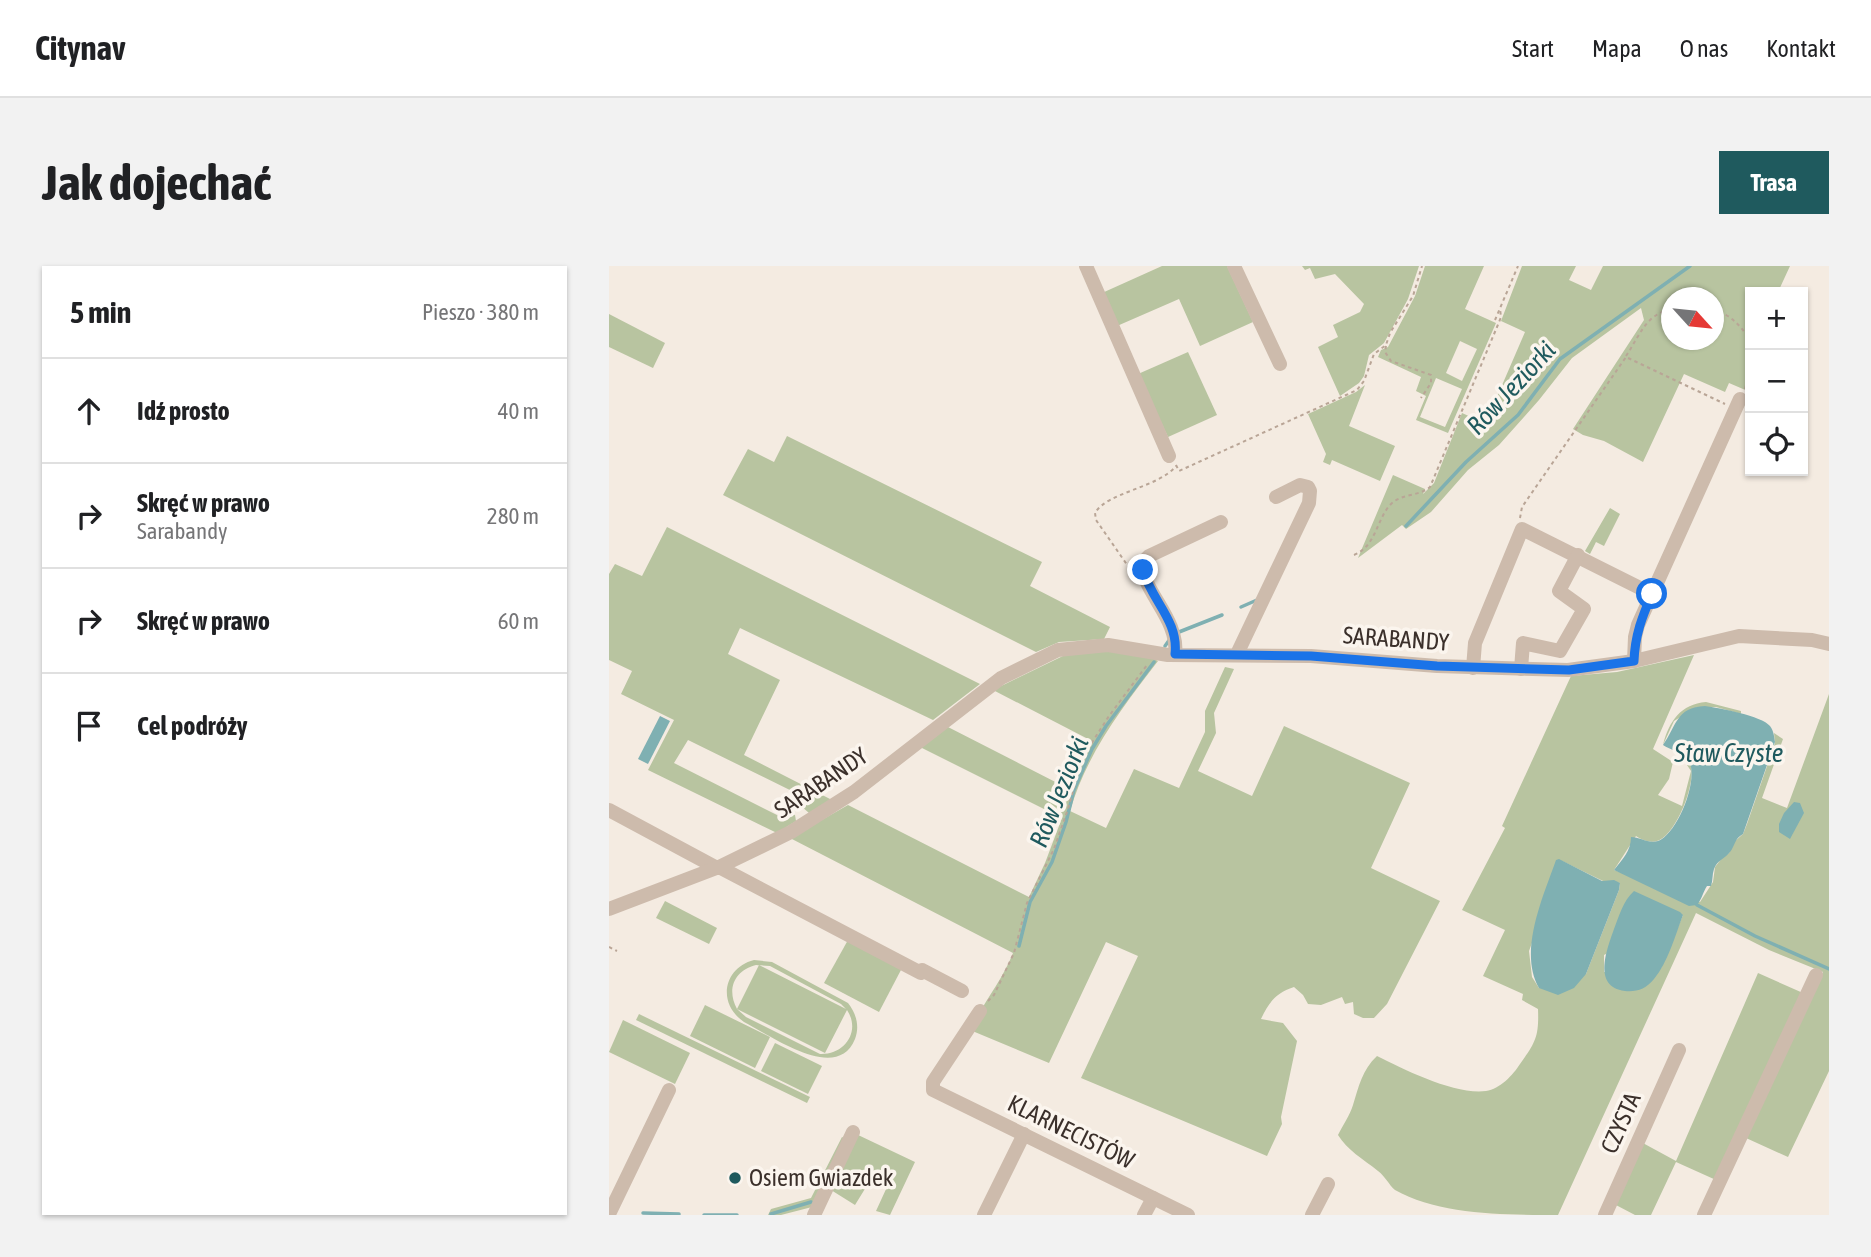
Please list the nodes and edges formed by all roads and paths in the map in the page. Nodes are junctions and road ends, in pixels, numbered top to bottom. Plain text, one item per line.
1 (1086, 266) edge
2 (1234, 266) edge
3 (1422, 266) edge
4 (1518, 266) edge
5 (1500, 309) junction
6 (1661, 311) edge
7 (1724, 313) edge
8 (1495, 320) dead end
9 (1745, 333) edge
10 (1386, 345) junction
11 (1626, 357) junction
12 (1280, 364) dead end
13 (1745, 388) edge
14 (1421, 398) dead end
15 (1737, 404) junction
16 (1169, 456) dead end
17 (1276, 497) dead end
18 (1221, 522) dead end
19 (1522, 529) junction
20 (1354, 555) dead end
21 (1578, 555) junction
22 (1144, 576) junction
23 (1652, 594) junction
24 (1829, 645) edge
25 (1552, 649) junction
26 (1156, 653) junction
27 (1175, 654) junction
28 (1237, 654) junction
29 (1634, 661) junction
30 (1473, 668) junction
31 (1521, 669) junction
32 (1550, 670) junction
33 (609, 810) edge
34 (718, 867) junction
35 (609, 909) edge
36 (609, 947) edge
37 (617, 951) dead end
38 (1816, 975) dead end
39 (962, 991) dead end
40 (980, 1010) joint
41 (1679, 1050) dead end
42 (669, 1090) dead end
43 (853, 1132) dead end
44 (1024, 1134) junction
45 (1328, 1184) dead end
46 (1153, 1198) junction
47 (609, 1214) edge
48 (814, 1215) edge
49 (984, 1215) edge
50 (1144, 1215) edge
51 (1188, 1215) edge
52 (1313, 1215) edge
53 (1605, 1215) edge
54 (1704, 1215) edge

1 - 16 street
2 - 12 street
3 - 10 path
4 - 5 path
5 - 8 path
5 - 20 path
6 - 11 path
7 - 9 path
10 - 14 path
10 - 22 path
11 - 15 path
11 - 19 path
13 - 15 path
15 - 23 street
17 - 28 street
18 - 22 street
19 - 21 street
19 - 30 street
21 - 23 street
21 - 25 street
22 - 27 street
23 - 29 street
24 - 29 street, SARABANDY
25 - 31 street
25 - 32 street
26 - 27 street, SARABANDY
26 - 34 street, SARABANDY
26 - 40 path
27 - 28 street, SARABANDY
28 - 30 street, SARABANDY
29 - 32 street, SARABANDY
30 - 31 street, SARABANDY
31 - 32 street, SARABANDY
33 - 34 street
34 - 35 street, SARABANDY
34 - 39 street
36 - 37 path
38 - 54 street
40 - 44 street, KLARNECISTÓW
41 - 53 street, CZYSTA
42 - 47 street
43 - 48 street
44 - 46 street, KLARNECISTÓW
44 - 49 street
45 - 52 street
46 - 50 street
46 - 51 street, KLARNECISTÓW

